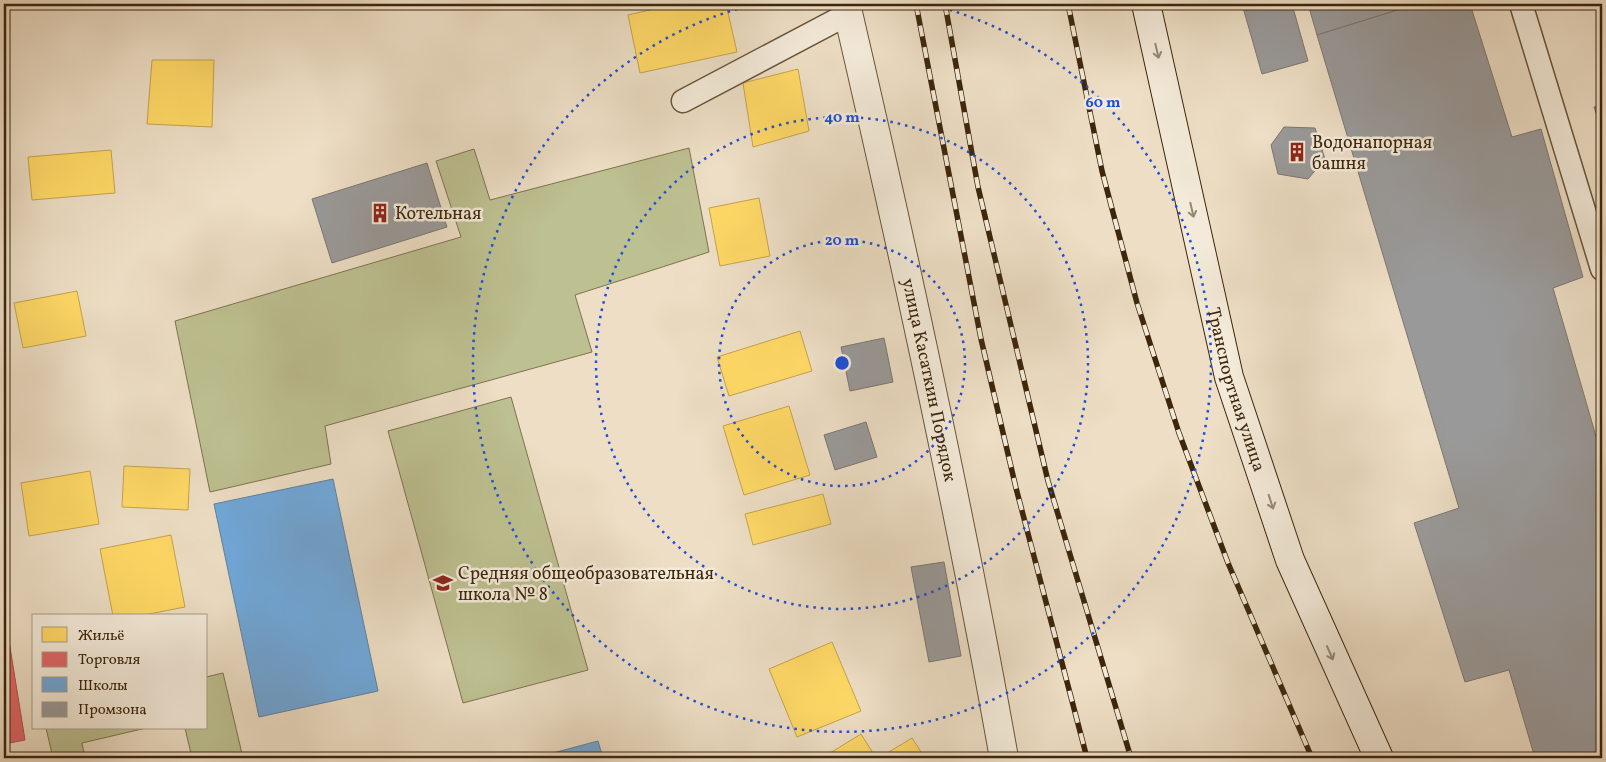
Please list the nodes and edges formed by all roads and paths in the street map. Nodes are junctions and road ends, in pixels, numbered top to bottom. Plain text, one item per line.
1 (1146, 4) edge
2 (1521, 4) edge
3 (847, 9) edge
4 (683, 101) dead end
5 (1602, 269) edge
6 (1004, 758) edge
7 (1379, 758) edge

1 -> 7 main road, Транспортная улица
2 - 5 lane
3 - 4 lane
3 - 6 main road, улица Касаткин Порядок

